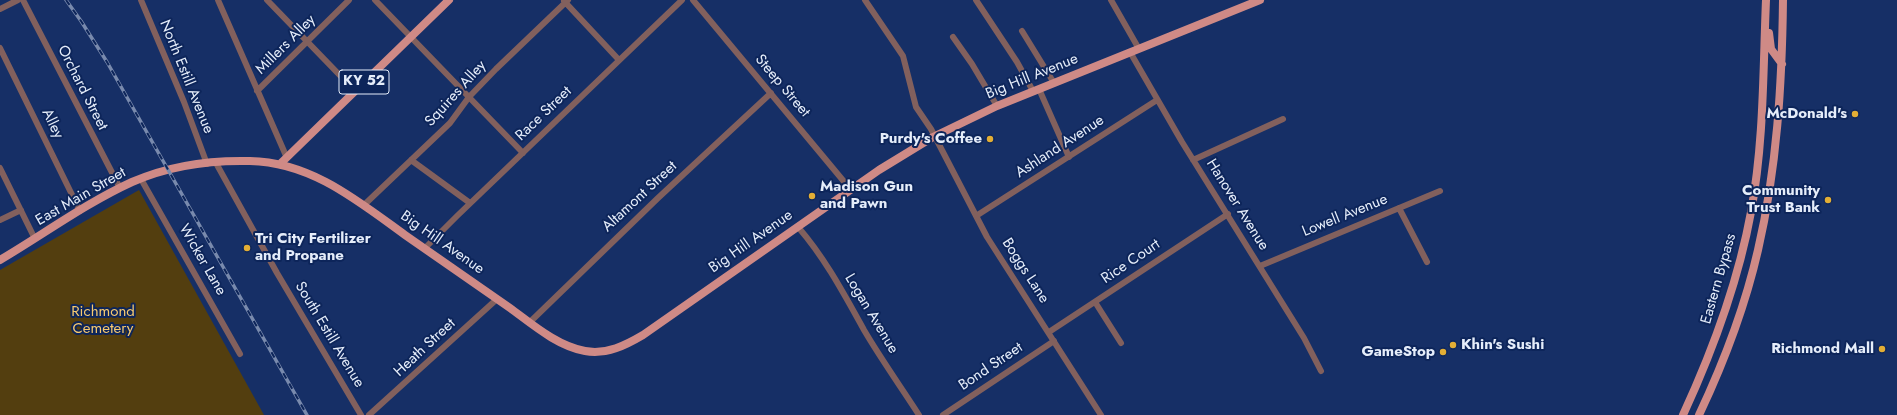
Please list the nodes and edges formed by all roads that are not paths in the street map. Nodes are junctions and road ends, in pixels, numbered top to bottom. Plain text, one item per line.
1 (18, 0) edge
2 (23, 0) edge
3 (140, 0) edge
4 (218, 0) edge
5 (267, 0) edge
6 (349, 0) edge
7 (375, 0) edge
8 (449, 0) edge
9 (682, 0) edge
10 (693, 0) edge
11 (976, 0) edge
12 (1111, 0) edge
13 (1260, 0) edge
14 (1766, 0) edge
15 (1783, 0) edge
16 (566, 1) edge
17 (868, 1) edge
18 (0, 9) edge
19 (1022, 30) dead end
20 (411, 37) junction
21 (953, 38) dead end
22 (308, 42) junction
23 (0, 48) edge
24 (1139, 49) junction
25 (1130, 52) junction
26 (619, 60) junction
27 (1782, 64) junction
28 (1054, 83) junction
29 (1036, 90) junction
30 (257, 91) junction
31 (354, 91) junction
32 (771, 93) junction
33 (469, 97) junction
34 (1157, 100) junction
35 (997, 106) junction
36 (1283, 119) dead end
37 (934, 137) junction
38 (523, 153) junction
39 (286, 158) junction
40 (1069, 158) junction
41 (411, 160) junction
42 (1193, 160) junction
43 (216, 163) junction
44 (207, 164) junction
45 (280, 164) junction
46 (1, 171) edge
47 (141, 179) junction
48 (120, 188) junction
49 (851, 190) junction
50 (1440, 191) dead end
51 (470, 203) junction
52 (364, 205) junction
53 (1399, 208) junction
54 (21, 210) junction
55 (80, 211) junction
56 (1228, 214) junction
57 (976, 216) junction
58 (0, 220) edge
59 (798, 227) junction
60 (35, 239) junction
61 (425, 248) junction
62 (0, 260) edge
63 (1427, 262) dead end
64 (1260, 266) junction
65 (497, 299) junction
66 (1094, 302) junction
67 (530, 322) junction
68 (1049, 332) junction
69 (1054, 340) junction
70 (1121, 343) dead end
71 (240, 354) dead end
72 (1321, 371) dead end
73 (361, 415) edge
74 (369, 415) edge
75 (919, 415) edge
76 (943, 415) edge
77 (1101, 415) edge
78 (1683, 415) edge
79 (1699, 415) edge

1 - 18 street
2 - 48 street, Orchard Street
3 - 44 street, North Estill Avenue
4 - 30 street, Millers Alley
5 - 22 street
6 - 22 street, Millers Alley
7 - 20 street
8 - 20 main road, KY 52
9 - 26 street, Race Street
10 - 32 street, Steep Street
11 - 29 street
12 - 24 street
13 - 24 main road, Big Hill Avenue
14 - 27 main road
14 - 78 main road, Eastern Bypass
15 - 27 main road, Eastern Bypass
16 - 26 street
16 - 33 street, Squires Alley
17 - 37 street, Boggs Lane
19 - 28 street
20 - 31 main road, KY 52
20 - 33 street
21 - 35 street
22 - 30 street, Millers Alley
22 - 31 street
23 - 55 street, Alley
24 - 25 main road, Big Hill Avenue
25 - 28 main road, Big Hill Avenue
25 - 34 street, Hanover Avenue
26 - 38 street, Race Street
27 - 79 main road, Eastern Bypass
28 - 29 main road, Big Hill Avenue
29 - 35 main road, Big Hill Avenue
29 - 40 street
30 - 39 street, Millers Alley
31 - 39 main road, KY 52
32 - 49 street, Steep Street
32 - 67 street, Altamont Street
33 - 38 street
33 - 41 street, Squires Alley
34 - 40 street, Ashland Avenue
34 - 42 street, Hanover Avenue
35 - 37 main road, Big Hill Avenue
36 - 42 street
37 - 49 main road, Big Hill Avenue
37 - 57 street, Boggs Lane
38 - 51 street, Race Street
39 - 45 main road, KY 52
40 - 57 street, Ashland Avenue
41 - 51 street
41 - 52 street, Squires Alley
42 - 56 street, Hanover Avenue
43 - 44 main road, East Main Street
43 - 45 main road, East Main Street
43 - 73 street, South Estill Avenue
44 - 47 main road, East Main Street
45 - 52 main road, Big Hill Avenue
46 - 54 street
47 - 48 main road, East Main Street
47 - 71 street, Wicker Lane
48 - 55 main road, East Main Street
49 - 59 main road, Big Hill Avenue
50 - 53 street, Lowell Avenue
51 - 61 street, Race Street
52 - 61 main road, Big Hill Avenue
53 - 63 street
53 - 64 street, Lowell Avenue
54 - 58 street
54 - 60 street
55 - 60 main road, East Main Street
56 - 64 street, Hanover Avenue
56 - 66 street, Rice Court
57 - 68 street, Boggs Lane
59 - 67 main road, Big Hill Avenue
59 - 75 street, Logan Avenue
60 - 62 main road, East Main Street
61 - 65 main road, Big Hill Avenue
64 - 72 street, Hanover Avenue
65 - 67 main road, Big Hill Avenue
65 - 74 street, Heath Street
66 - 68 street, Rice Court
66 - 70 street
68 - 69 street, Boggs Lane
69 - 76 street, Bond Street
69 - 77 street, Boggs Lane

